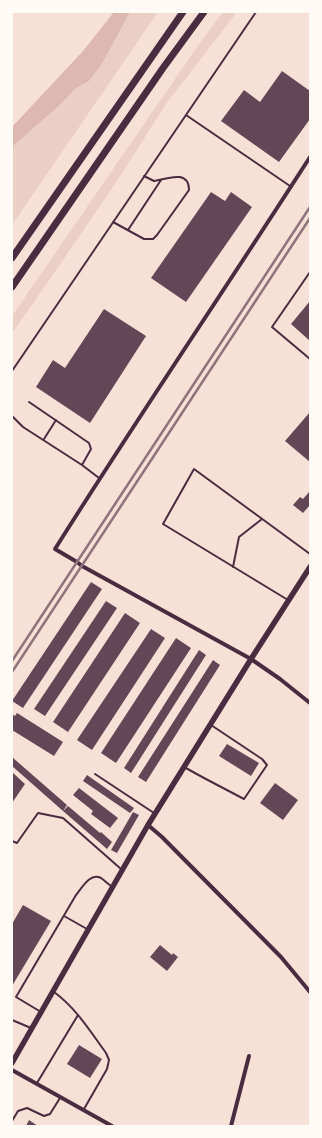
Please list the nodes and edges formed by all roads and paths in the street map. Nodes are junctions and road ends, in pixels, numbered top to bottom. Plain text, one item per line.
1 (183, 12) edge
2 (204, 12) edge
3 (256, 12) edge
4 (186, 115) junction
5 (310, 157) edge
6 (144, 176) junction
7 (161, 180) junction
8 (291, 187) junction
9 (113, 222) junction
10 (128, 230) junction
11 (12, 258) edge
12 (310, 272) edge
13 (12, 287) edge
14 (310, 359) edge
15 (12, 371) edge
16 (29, 402) dead end
17 (12, 416) edge
18 (56, 420) junction
19 (43, 440) junction
20 (82, 465) junction
21 (100, 478) junction
22 (262, 519) junction
23 (310, 554) edge
24 (233, 567) junction
25 (310, 567) edge
26 (288, 601) junction
27 (251, 659) junction
28 (310, 703) edge
29 (210, 724) junction
30 (184, 767) junction
31 (95, 774) dead end
32 (155, 814) junction
33 (148, 825) junction
34 (12, 841) edge
35 (122, 870) junction
36 (112, 887) junction
37 (64, 916) junction
38 (88, 930) junction
39 (53, 991) junction
40 (310, 992) edge
41 (41, 1012) junction
42 (78, 1015) junction
43 (12, 1020) edge
44 (32, 1028) junction
45 (249, 1056) dead end
46 (12, 1063) edge
47 (12, 1070) edge
48 (36, 1084) junction
49 (60, 1097) junction
50 (83, 1110) junction
51 (12, 1121) edge
52 (112, 1126) edge
53 (231, 1126) edge

1 - 11 highway
2 - 13 highway
3 - 4 lane
4 - 6 lane
4 - 8 lane
5 - 8 street
6 - 7 lane
6 - 9 lane
7 - 10 lane
7 - 10 lane
8 - 21 street
9 - 10 lane
9 - 15 lane
12 - 14 lane
16 - 18 lane
17 - 19 lane
18 - 19 lane
18 - 20 lane
19 - 20 lane
20 - 21 lane
21 - 27 street
22 - 23 lane
22 - 24 lane
22 - 24 lane
24 - 26 lane
25 - 26 main road
26 - 27 main road
27 - 28 street
27 - 29 main road
29 - 30 main road
29 - 30 lane
30 - 32 main road
31 - 32 lane
32 - 33 main road
33 - 35 main road
33 - 40 street
34 - 35 lane
35 - 36 main road
36 - 37 lane
36 - 38 main road
37 - 38 lane
37 - 41 lane
38 - 39 main road
39 - 41 main road
39 - 42 lane
41 - 44 main road
42 - 48 lane
42 - 50 lane
43 - 44 lane
44 - 46 main road
45 - 53 street
47 - 48 street
48 - 49 street
49 - 50 street
49 - 51 lane
50 - 52 street

